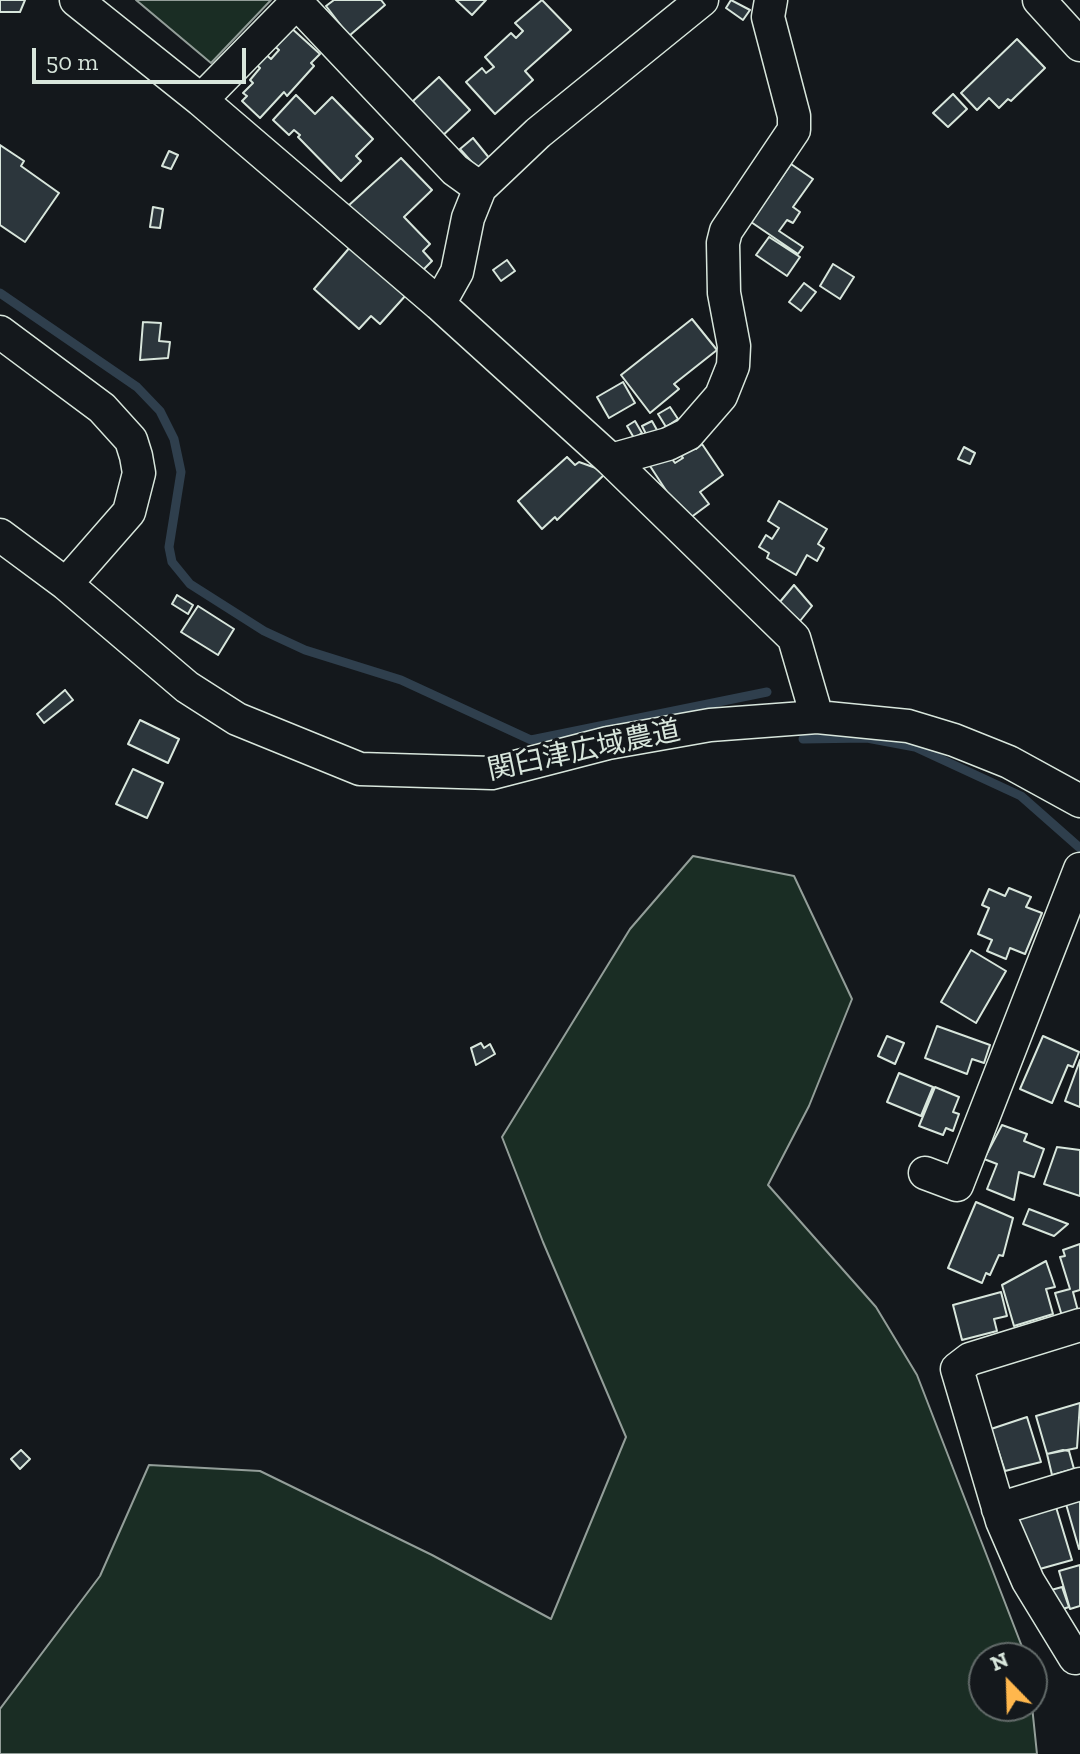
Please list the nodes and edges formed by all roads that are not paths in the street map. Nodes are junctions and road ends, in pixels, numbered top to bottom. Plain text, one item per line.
1 (76, 0) edge
2 (702, 0) edge
3 (771, 0) edge
4 (1039, 0) edge
5 (298, 1) edge
6 (1080, 45) edge
7 (201, 100) junction
8 (480, 188) junction
9 (439, 304) junction
10 (0, 332) edge
11 (611, 460) junction
12 (0, 535) edge
13 (66, 584) junction
14 (817, 717) junction
15 (1080, 801) edge
16 (1080, 869) edge
17 (925, 1173) dead end
18 (1080, 1325) edge
19 (1080, 1484) edge
20 (998, 1509) junction
21 (1078, 1662) edge

1 - 7 street
2 - 8 street
3 - 11 street
4 - 6 street
5 - 7 street
5 - 8 street
7 - 9 street
8 - 9 street
9 - 11 street
10 - 13 street
11 - 14 street
12 - 13 street, 関臼津広域農道
13 - 14 street, 関臼津広域農道
14 - 15 street, 関臼津広域農道
16 - 17 street
18 - 20 street
19 - 20 street
20 - 21 street

